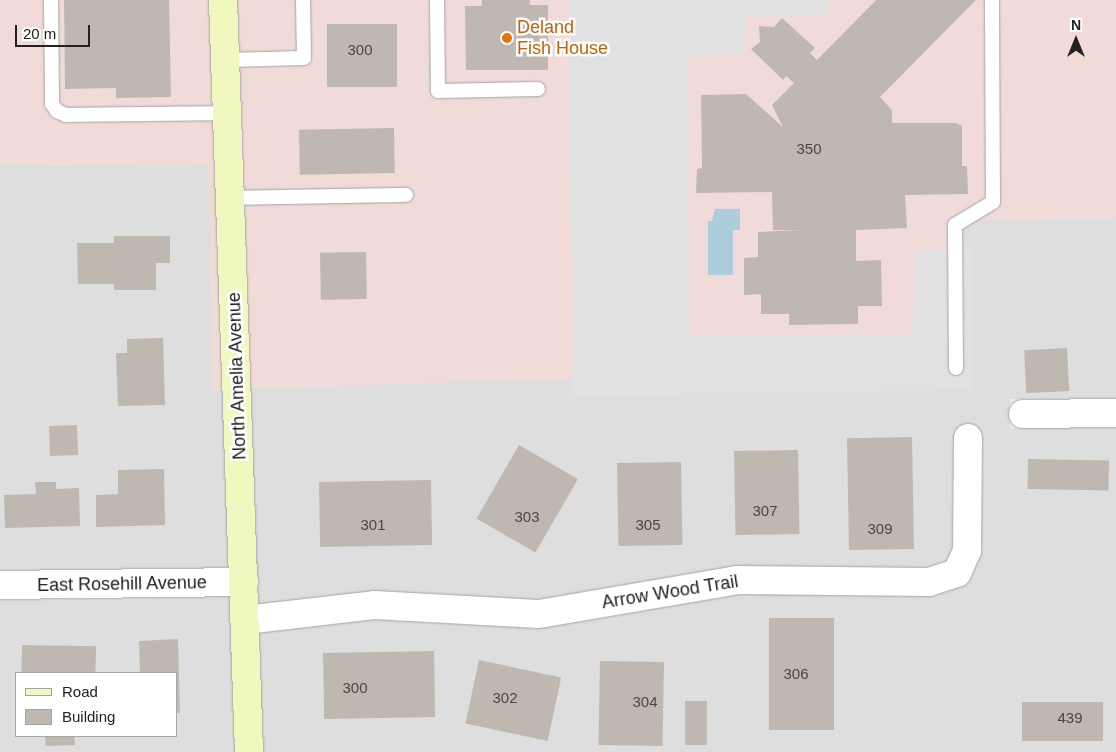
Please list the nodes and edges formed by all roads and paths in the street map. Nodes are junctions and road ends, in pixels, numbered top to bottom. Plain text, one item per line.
1 (51, 0) edge
2 (224, 0) edge
3 (303, 0) edge
4 (436, 0) edge
5 (992, 0) edge
6 (226, 60) junction
7 (538, 89) dead end
8 (228, 113) junction
9 (406, 195) dead end
10 (231, 198) junction
11 (956, 368) dead end
12 (1116, 413) edge
13 (1023, 414) dead end
14 (968, 438) dead end
15 (244, 582) junction
16 (0, 586) edge
17 (246, 620) junction
18 (249, 752) edge

1 - 8 lane
2 - 6 main road, North Amelia Avenue
3 - 6 lane
4 - 7 lane
5 - 11 lane
6 - 8 main road, North Amelia Avenue
8 - 10 main road, North Amelia Avenue
9 - 10 lane
10 - 15 main road, North Amelia Avenue
12 - 13 street
14 - 17 street, Arrow Wood Trail
15 - 16 street, East Rosehill Avenue
15 - 17 main road, North Amelia Avenue
17 - 18 main road, North Amelia Avenue

